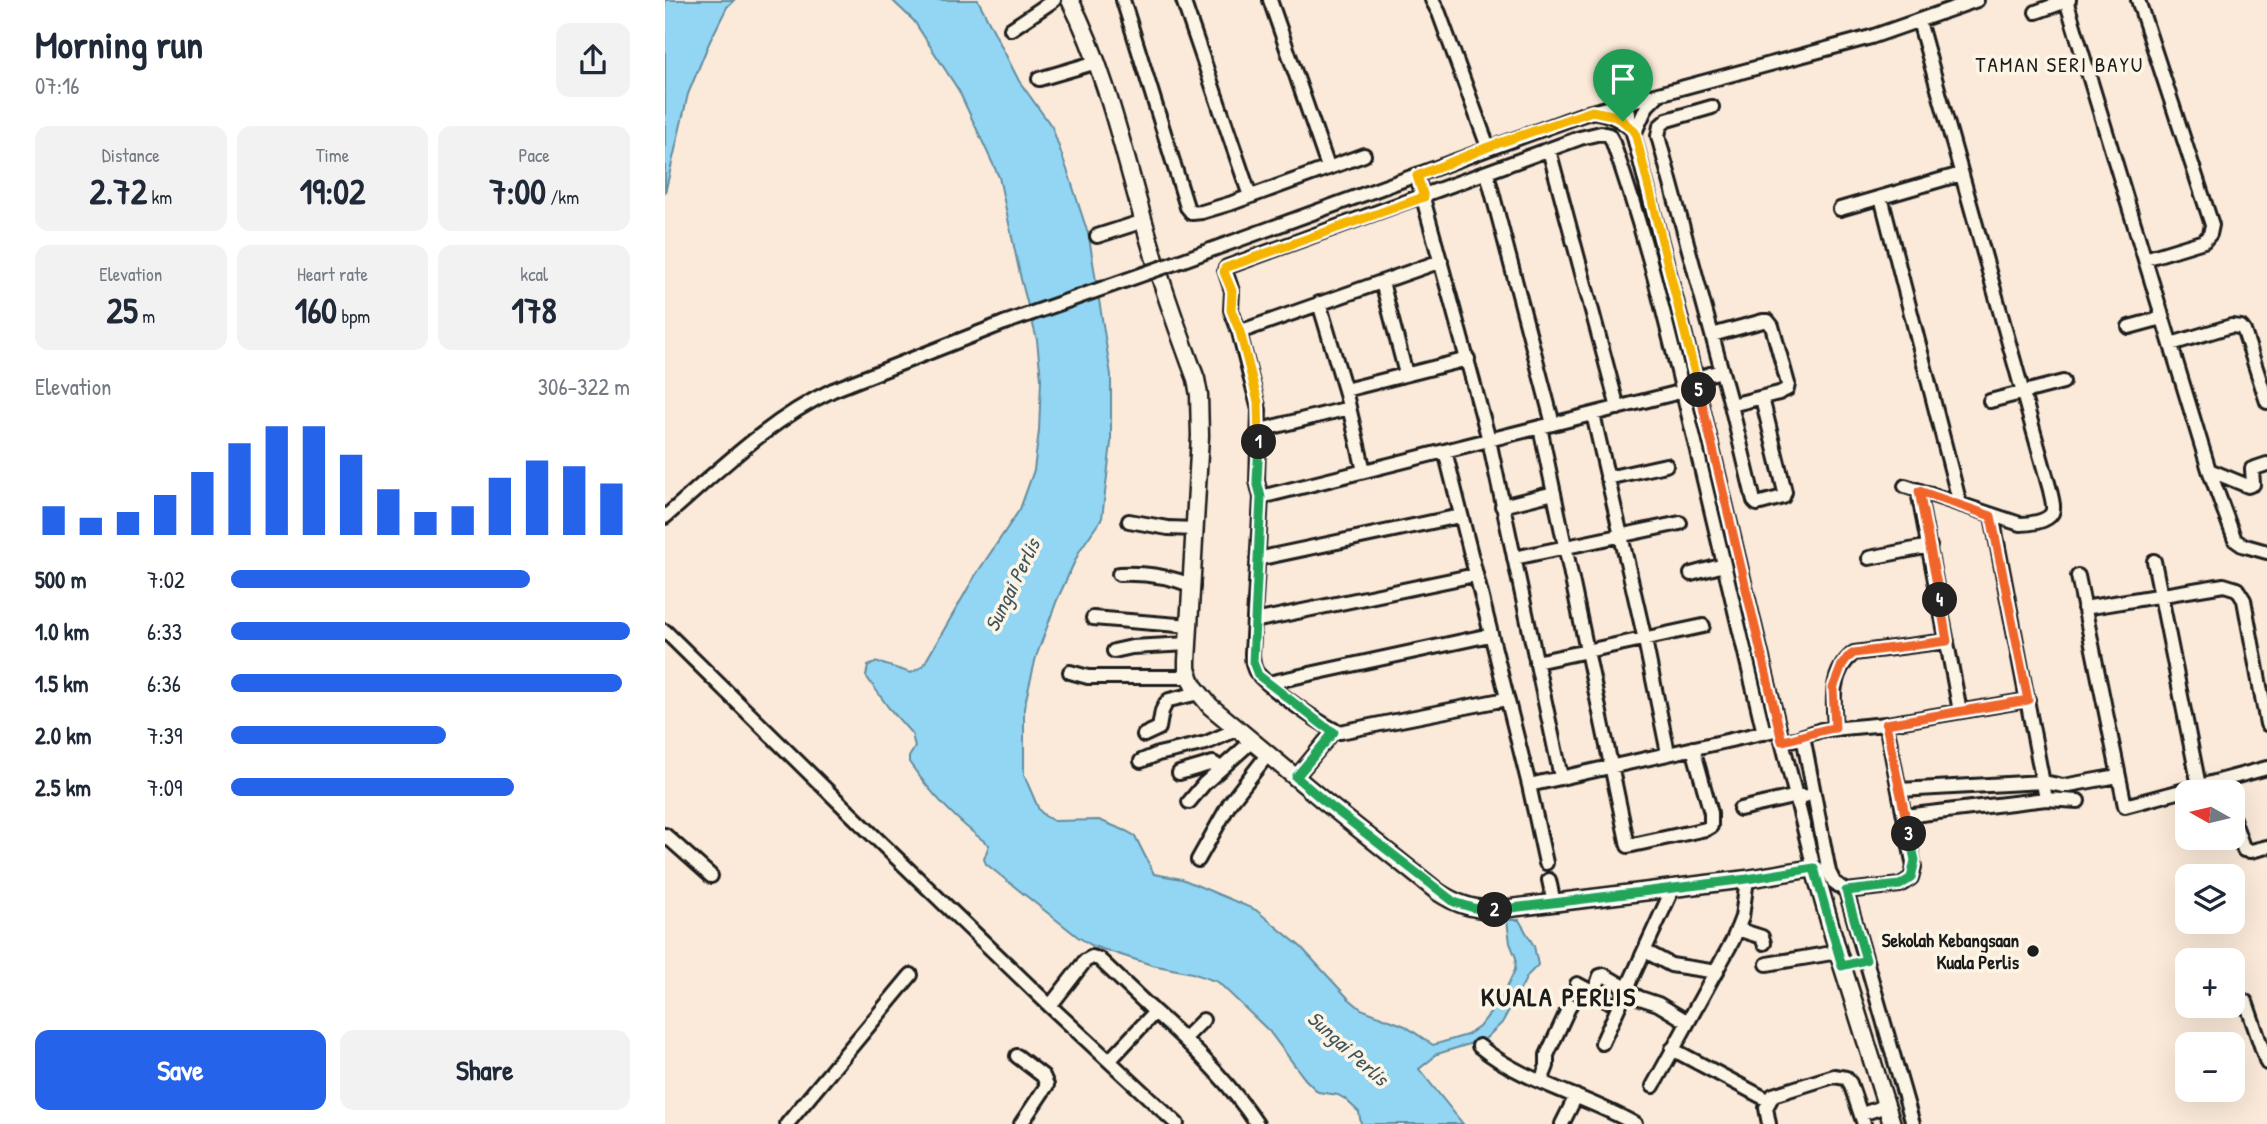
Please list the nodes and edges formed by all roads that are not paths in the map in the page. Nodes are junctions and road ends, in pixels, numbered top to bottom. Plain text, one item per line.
1 (1054, 0) edge
2 (1070, 0) edge
3 (1123, 0) edge
4 (1183, 0) edge
5 (1270, 0) edge
6 (1432, 0) edge
7 (1977, 0) edge
8 (2067, 0) edge
9 (2138, 0) edge
10 (2036, 12) dead end
11 (1919, 21) junction
12 (1011, 29) dead end
13 (1097, 62) junction
14 (1039, 79) dead end
15 (1661, 92) junction
16 (1626, 102) junction
17 (1712, 107) dead end
18 (1592, 111) junction
19 (1480, 124) junction
20 (1635, 132) junction
21 (1510, 139) junction
22 (1488, 147) junction
23 (1549, 150) junction
24 (1364, 155) dead end
25 (1469, 155) junction
26 (1328, 167) junction
27 (1487, 173) junction
28 (1961, 174) junction
29 (1417, 176) junction
30 (1648, 182) junction
31 (1629, 187) junction
32 (1250, 196) junction
33 (1424, 197) junction
34 (1881, 197) junction
35 (1840, 209) dead end
36 (1144, 221) junction
37 (1097, 236) dead end
38 (2145, 259) junction
39 (1441, 261) junction
40 (1382, 282) junction
41 (1319, 303) junction
42 (2162, 318) junction
43 (2129, 327) dead end
44 (1240, 332) junction
45 (1712, 335) junction
46 (2171, 344) junction
47 (1468, 359) junction
48 (1721, 371) junction
49 (1406, 374) junction
50 (2063, 382) dead end
51 (1697, 383) junction
52 (1345, 390) junction
53 (1683, 392) junction
54 (2023, 393) junction
55 (1762, 398) junction
56 (1990, 401) dead end
57 (2267, 402) edge
58 (1731, 405) junction
59 (1349, 408) junction
60 (1618, 408) junction
61 (1593, 414) junction
62 (1553, 424) junction
63 (1540, 427) junction
64 (1260, 430) junction
65 (1489, 440) junction
66 (1445, 451) junction
67 (2267, 464) edge
68 (1666, 465) dead end
69 (2209, 470) junction
70 (1364, 471) junction
71 (1607, 478) junction
72 (1905, 486) dead end
73 (1919, 491) junction
74 (1554, 493) junction
75 (1261, 497) junction
76 (1960, 504) junction
77 (1502, 506) junction
78 (1460, 516) junction
79 (1991, 516) junction
80 (665, 517) edge
81 (1129, 521) dead end
82 (1680, 523) dead end
83 (1196, 529) junction
84 (1621, 536) junction
85 (1734, 537) junction
86 (1718, 541) junction
87 (1930, 546) junction
88 (1565, 547) junction
89 (2267, 552) edge
90 (1514, 558) junction
91 (1869, 558) dead end
92 (1257, 559) junction
93 (2154, 562) dead end
94 (1724, 565) junction
95 (1692, 573) dead end
96 (1119, 574) dead end
97 (1475, 575) junction
98 (2078, 576) dead end
99 (1192, 586) junction
100 (2161, 594) junction
101 (2084, 608) junction
102 (1093, 618) dead end
103 (1254, 621) junction
104 (1189, 626) junction
105 (1703, 626) dead end
106 (665, 631) edge
107 (1490, 635) junction
108 (1645, 640) junction
109 (1947, 641) junction
110 (1188, 644) junction
111 (1114, 651) dead end
112 (1587, 652) junction
113 (1537, 662) junction
114 (1070, 672) dead end
115 (1189, 677) junction
116 (1268, 683) junction
117 (1199, 692) junction
118 (1506, 699) junction
119 (2028, 700) junction
120 (1960, 711) junction
121 (1835, 724) junction
122 (1886, 724) junction
123 (2267, 724) edge
124 (1238, 729) junction
125 (1334, 732) junction
126 (1764, 733) junction
127 (1144, 735) dead end
128 (1790, 737) junction
129 (1252, 741) junction
130 (1693, 748) junction
131 (1668, 753) junction
132 (1268, 754) junction
133 (1141, 761) dead end
134 (1609, 766) junction
135 (1221, 768) junction
136 (2267, 768) edge
137 (1179, 773) dead end
138 (2118, 776) junction
139 (1296, 777) junction
140 (1561, 778) junction
141 (2224, 779) joint
142 (2198, 780) edge
143 (2220, 780) edge
144 (2044, 782) junction
145 (1529, 785) junction
146 (1900, 790) junction
147 (2175, 792) edge
148 (1805, 796) junction
149 (2046, 799) junction
150 (1189, 802) dead end
151 (2078, 802) dead end
152 (1740, 809) dead end
153 (1905, 816) junction
154 (665, 835) edge
155 (2267, 847) edge
156 (2244, 850) edge
157 (1198, 860) dead end
158 (1546, 863) dead end
159 (1814, 868) junction
160 (711, 876) dead end
161 (1747, 879) junction
162 (1549, 880) dead end
163 (1673, 888) junction
164 (1846, 891) junction
165 (1554, 903) junction
166 (1737, 929) junction
167 (1764, 943) dead end
168 (1645, 951) junction
169 (1840, 959) junction
170 (1866, 960) junction
171 (1767, 964) dead end
172 (1717, 972) junction
173 (911, 975) dead end
174 (1577, 984) dead end
175 (1628, 990) junction
176 (1594, 993) junction
177 (1607, 1001) dead end
178 (2246, 1002) dead end
179 (1570, 1005) dead end
180 (1050, 1006) junction
181 (1155, 1012) junction
182 (1203, 1020) dead end
183 (1688, 1022) junction
184 (1184, 1038) junction
185 (1602, 1043) dead end
186 (1479, 1046) dead end
187 (1672, 1049) junction
188 (1017, 1056) dead end
189 (1109, 1060) junction
190 (2267, 1061) edge
191 (1541, 1081) junction
192 (1653, 1086) dead end
193 (1576, 1096) junction
194 (1768, 1100) junction
195 (1886, 1106) junction
196 (1863, 1119) edge
197 (787, 1124) edge
198 (1021, 1124) edge
199 (1177, 1124) edge
200 (1257, 1124) edge
201 (1562, 1124) edge
202 (1635, 1124) edge
203 (1769, 1124) edge
204 (1892, 1124) edge
205 (1913, 1124) edge

1 - 12 street
2 - 13 main road
3 - 32 street
4 - 32 street
5 - 26 street
6 - 19 street
7 - 11 street
8 - 10 street
8 - 38 street
9 - 38 street
11 - 15 street
11 - 28 street
13 - 14 street
13 - 36 main road
15 - 16 street
15 - 20 street
16 - 18 street
16 - 20 street
17 - 45 street
18 - 20 street
18 - 21 street
19 - 21 street
19 - 22 street
19 - 25 street
20 - 30 street
21 - 22 street
22 - 25 street
23 - 27 street
23 - 31 street
23 - 60 street
24 - 26 street
25 - 29 street
26 - 32 street
27 - 33 street
27 - 62 street
28 - 34 street
28 - 54 street
29 - 33 street
29 - 80 street, bridge
30 - 31 street
30 - 51 street
31 - 53 street
33 - 39 street
33 - 44 street
34 - 35 street
34 - 76 street
36 - 37 street
36 - 83 main road
38 - 42 street
39 - 40 street
39 - 47 street
40 - 41 street
40 - 49 street
41 - 44 street
41 - 52 street
42 - 43 street
42 - 46 street
44 - 64 street
45 - 48 street
45 - 55 street
46 - 57 street
46 - 69 street
47 - 49 street
47 - 65 street
48 - 51 street
48 - 58 street
49 - 52 street
50 - 54 street
51 - 53 street
51 - 85 street
52 - 59 street
53 - 60 street
53 - 86 street
54 - 56 street
54 - 79 street
55 - 58 street
55 - 58 street
59 - 64 street
59 - 70 street
60 - 61 street
61 - 62 street
61 - 71 street
62 - 63 street
63 - 65 street
63 - 74 street
64 - 75 street
65 - 66 street
65 - 77 street
66 - 70 street
66 - 78 street
67 - 69 street
68 - 71 street
69 - 89 street
70 - 75 street
71 - 84 street
72 - 73 street
73 - 76 street
73 - 87 street
74 - 77 street
74 - 88 street
75 - 92 street
76 - 79 street
77 - 90 street
78 - 92 street
78 - 97 street
79 - 119 street
81 - 83 street
82 - 84 street
83 - 99 main road
84 - 88 street
84 - 108 street
85 - 86 street
85 - 128 street
86 - 94 street
87 - 91 street
87 - 109 street
88 - 90 street
88 - 112 street
90 - 113 street
92 - 103 street
93 - 100 street
94 - 95 street
94 - 126 street
96 - 99 street
97 - 103 street
97 - 107 street
98 - 101 street
99 - 104 main road
100 - 101 street
100 - 123 street
100 - 142 street
101 - 138 street
102 - 104 street
103 - 116 street
104 - 110 main road
105 - 108 street
106 - 180 street
107 - 116 street
107 - 118 street
108 - 112 street
108 - 131 street
109 - 120 street
109 - 121 street
110 - 111 street
110 - 115 main road
112 - 113 street
112 - 134 street
113 - 140 street
114 - 115 street
115 - 117 main road
116 - 125 street
117 - 124 main road
117 - 127 street
118 - 125 street
118 - 145 street
119 - 120 street
119 - 144 street
120 - 122 street
121 - 122 street
121 - 128 street
122 - 146 street
124 - 129 main road
124 - 133 street
125 - 139 street
126 - 128 street
126 - 130 street
128 - 148 street
128 - 148 street
129 - 132 main road
129 - 135 street
130 - 131 street
130 - 134 street
131 - 134 street
132 - 139 main road
132 - 157 street
134 - 140 street
135 - 137 street
135 - 150 street
136 - 141 street
138 - 144 street
138 - 147 street
139 - 165 main road
140 - 145 street
141 - 143 street
144 - 146 street
144 - 149 street
145 - 158 street
146 - 153 street
148 - 152 street
148 - 159 street
148 - 164 street
149 - 151 street
149 - 153 street
153 - 164 street
154 - 160 street
155 - 156 street
159 - 161 main road
159 - 169 main road
161 - 163 main road
161 - 166 street
162 - 165 street
163 - 165 main road
163 - 168 street
164 - 170 street
166 - 167 street
166 - 172 street
168 - 172 street
168 - 175 street
169 - 170 street
169 - 171 street
169 - 195 main road
170 - 205 street
172 - 183 street
173 - 197 street
174 - 176 street
175 - 176 street
175 - 183 street
175 - 185 street
176 - 177 street
178 - 190 street
179 - 191 street
180 - 181 street
180 - 189 street
181 - 184 street
181 - 189 street
182 - 184 street
183 - 187 street
184 - 200 street
186 - 191 street
187 - 192 street
187 - 194 street
188 - 198 street
189 - 199 street
191 - 193 street
193 - 201 street
193 - 202 street
194 - 196 street
194 - 203 street
195 - 196 street
195 - 204 main road

